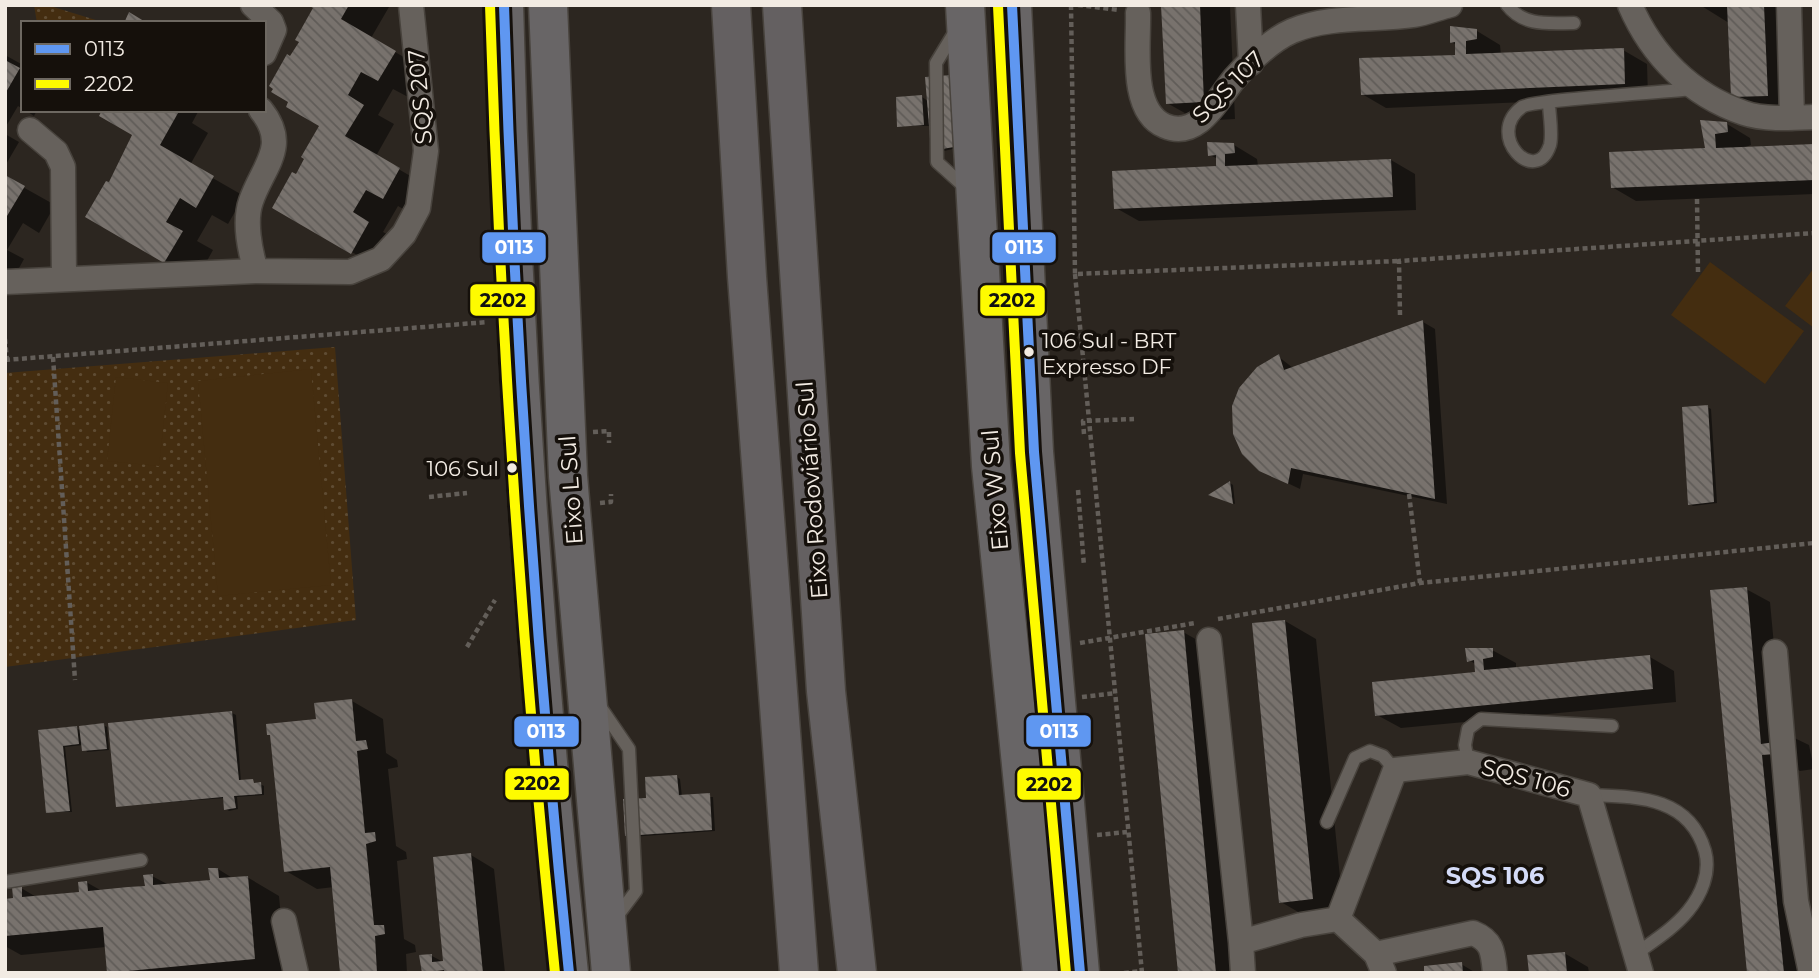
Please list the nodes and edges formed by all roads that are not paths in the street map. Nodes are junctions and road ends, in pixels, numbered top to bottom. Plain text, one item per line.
1 (253, 5) edge
2 (411, 5) edge
3 (504, 5) edge
4 (548, 5) edge
5 (731, 5) edge
6 (782, 5) edge
7 (1012, 5) edge
8 (1248, 5) edge
9 (1450, 5) edge
10 (1507, 5) edge
11 (1630, 5) edge
12 (1789, 5) edge
13 (965, 10) edge
14 (1138, 13) road end
15 (1574, 23) dead end
16 (266, 48) edge
17 (1251, 63) junction
18 (1692, 89) junction
19 (1549, 102) junction
20 (263, 112) edge
21 (1803, 117) edge
22 (30, 130) dead end
23 (256, 271) junction
24 (64, 278) junction
25 (5, 282) edge
26 (1209, 640) dead end
27 (1775, 652) dead end
28 (1612, 726) dead end
29 (1468, 762) junction
30 (1395, 770) junction
31 (1589, 794) junction
32 (1327, 822) dead end
33 (141, 860) dead end
34 (5, 882) edge
35 (1338, 919) junction
36 (284, 921) dead end
37 (1241, 942) junction
38 (1639, 963) edge
39 (1380, 964) edge
40 (296, 973) edge
41 (569, 973) edge
42 (611, 973) edge
43 (799, 973) edge
44 (857, 973) edge
45 (1042, 973) edge
46 (1080, 973) edge
47 (1243, 973) edge
48 (1495, 973) edge
49 (1811, 973) edge

1 - 16 street
2 - 23 street, SQS 207
3 - 41 main road, Eixo L Sul
4 - 42 main road, Eixo L Sul
5 - 43 highway
6 - 44 highway, Eixo Rodoviário Sul
7 - 46 main road, Eixo W Sul
8 - 17 street
9 - 17 street, SQS 107
10 - 15 lane
11 - 18 street
12 - 21 street
13 - 45 main road, Eixo W Sul
14 - 17 street, SQS 107
18 - 19 lane
18 - 21 street
19 - 19 lane
20 - 23 street
22 - 24 street
23 - 24 street, SQS 207
24 - 25 street, SQS 207
26 - 37 street
27 - 49 street
28 - 29 lane
29 - 30 street, SQS 106
29 - 31 street, SQS 106
30 - 32 lane
30 - 35 street
31 - 38 street, SQS 106
31 - 38 lane
33 - 34 lane
35 - 37 street
35 - 39 street
36 - 40 street
37 - 47 street
39 - 48 street

